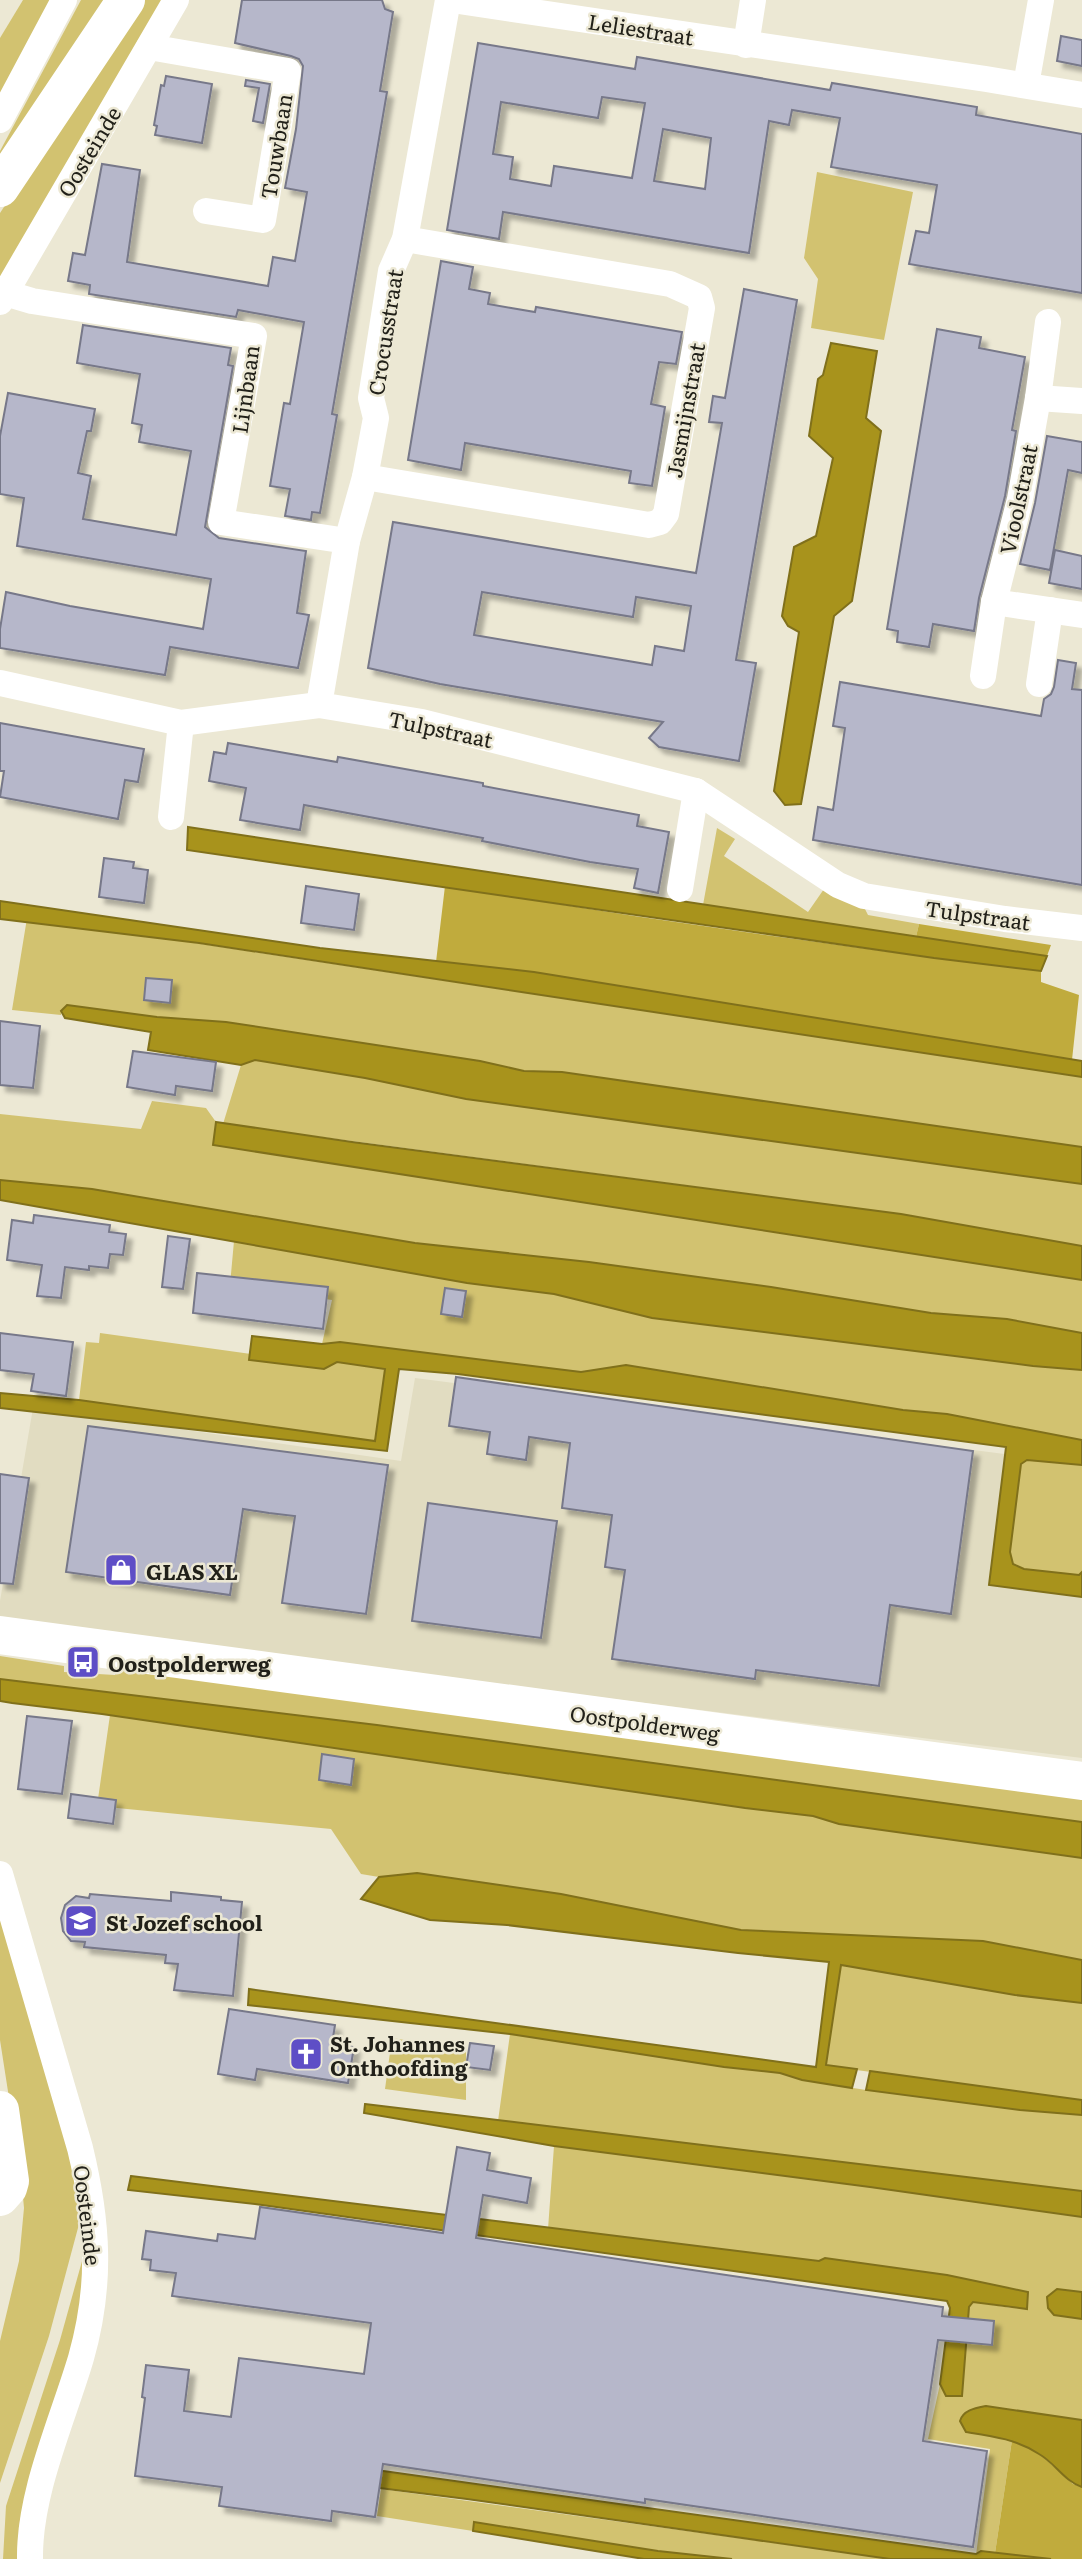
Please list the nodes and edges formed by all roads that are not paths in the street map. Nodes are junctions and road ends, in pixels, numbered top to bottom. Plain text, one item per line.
1 (64, 0) edge
2 (126, 0) edge
3 (176, 0) edge
4 (450, 0) edge
5 (752, 0) edge
6 (1041, 0) edge
7 (746, 45) junction
8 (149, 47) junction
9 (1026, 85) junction
10 (1082, 95) edge
11 (0, 120) edge
12 (0, 188) edge
13 (206, 211) dead end
14 (404, 239) junction
15 (2, 298) edge
16 (1048, 322) dead end
17 (1081, 392) edge
18 (1038, 398) junction
19 (365, 477) junction
20 (347, 541) junction
21 (994, 602) junction
22 (1050, 610) junction
23 (1082, 614) edge
24 (983, 676) dead end
25 (0, 683) edge
26 (1040, 684) dead end
27 (319, 705) junction
28 (181, 723) junction
29 (696, 791) junction
30 (171, 817) dead end
31 (680, 889) dead end
32 (1082, 928) edge
33 (0, 1635) edge
34 (1082, 1781) edge
35 (0, 1874) edge
36 (0, 2110) edge
37 (0, 2197) edge
38 (30, 2559) edge

1 - 11 street
2 - 12 street
3 - 8 street, Oosteinde
4 - 7 street, Leliestraat
4 - 14 street, Crocusstraat
5 - 7 street
6 - 9 street
7 - 9 street, Leliestraat
8 - 13 street, Touwbaan
8 - 15 street, Oosteinde
9 - 10 street, Leliestraat
14 - 19 street, Crocusstraat
14 - 19 street, Jasmijnstraat
15 - 20 street, Lijnbaan
16 - 18 street, Vioolstraat
17 - 18 street
18 - 21 street, Vioolstraat
19 - 20 street, Crocusstraat
20 - 27 street, Crocusstraat
21 - 22 street
21 - 24 street, Vioolstraat
22 - 23 street
22 - 26 street
25 - 28 street, Tulpstraat
27 - 28 street, Tulpstraat
27 - 29 street, Tulpstraat
28 - 30 street
29 - 31 street
29 - 32 street, Tulpstraat
33 - 34 street, Oostpolderweg
35 - 38 street, Oosteinde
36 - 37 street

